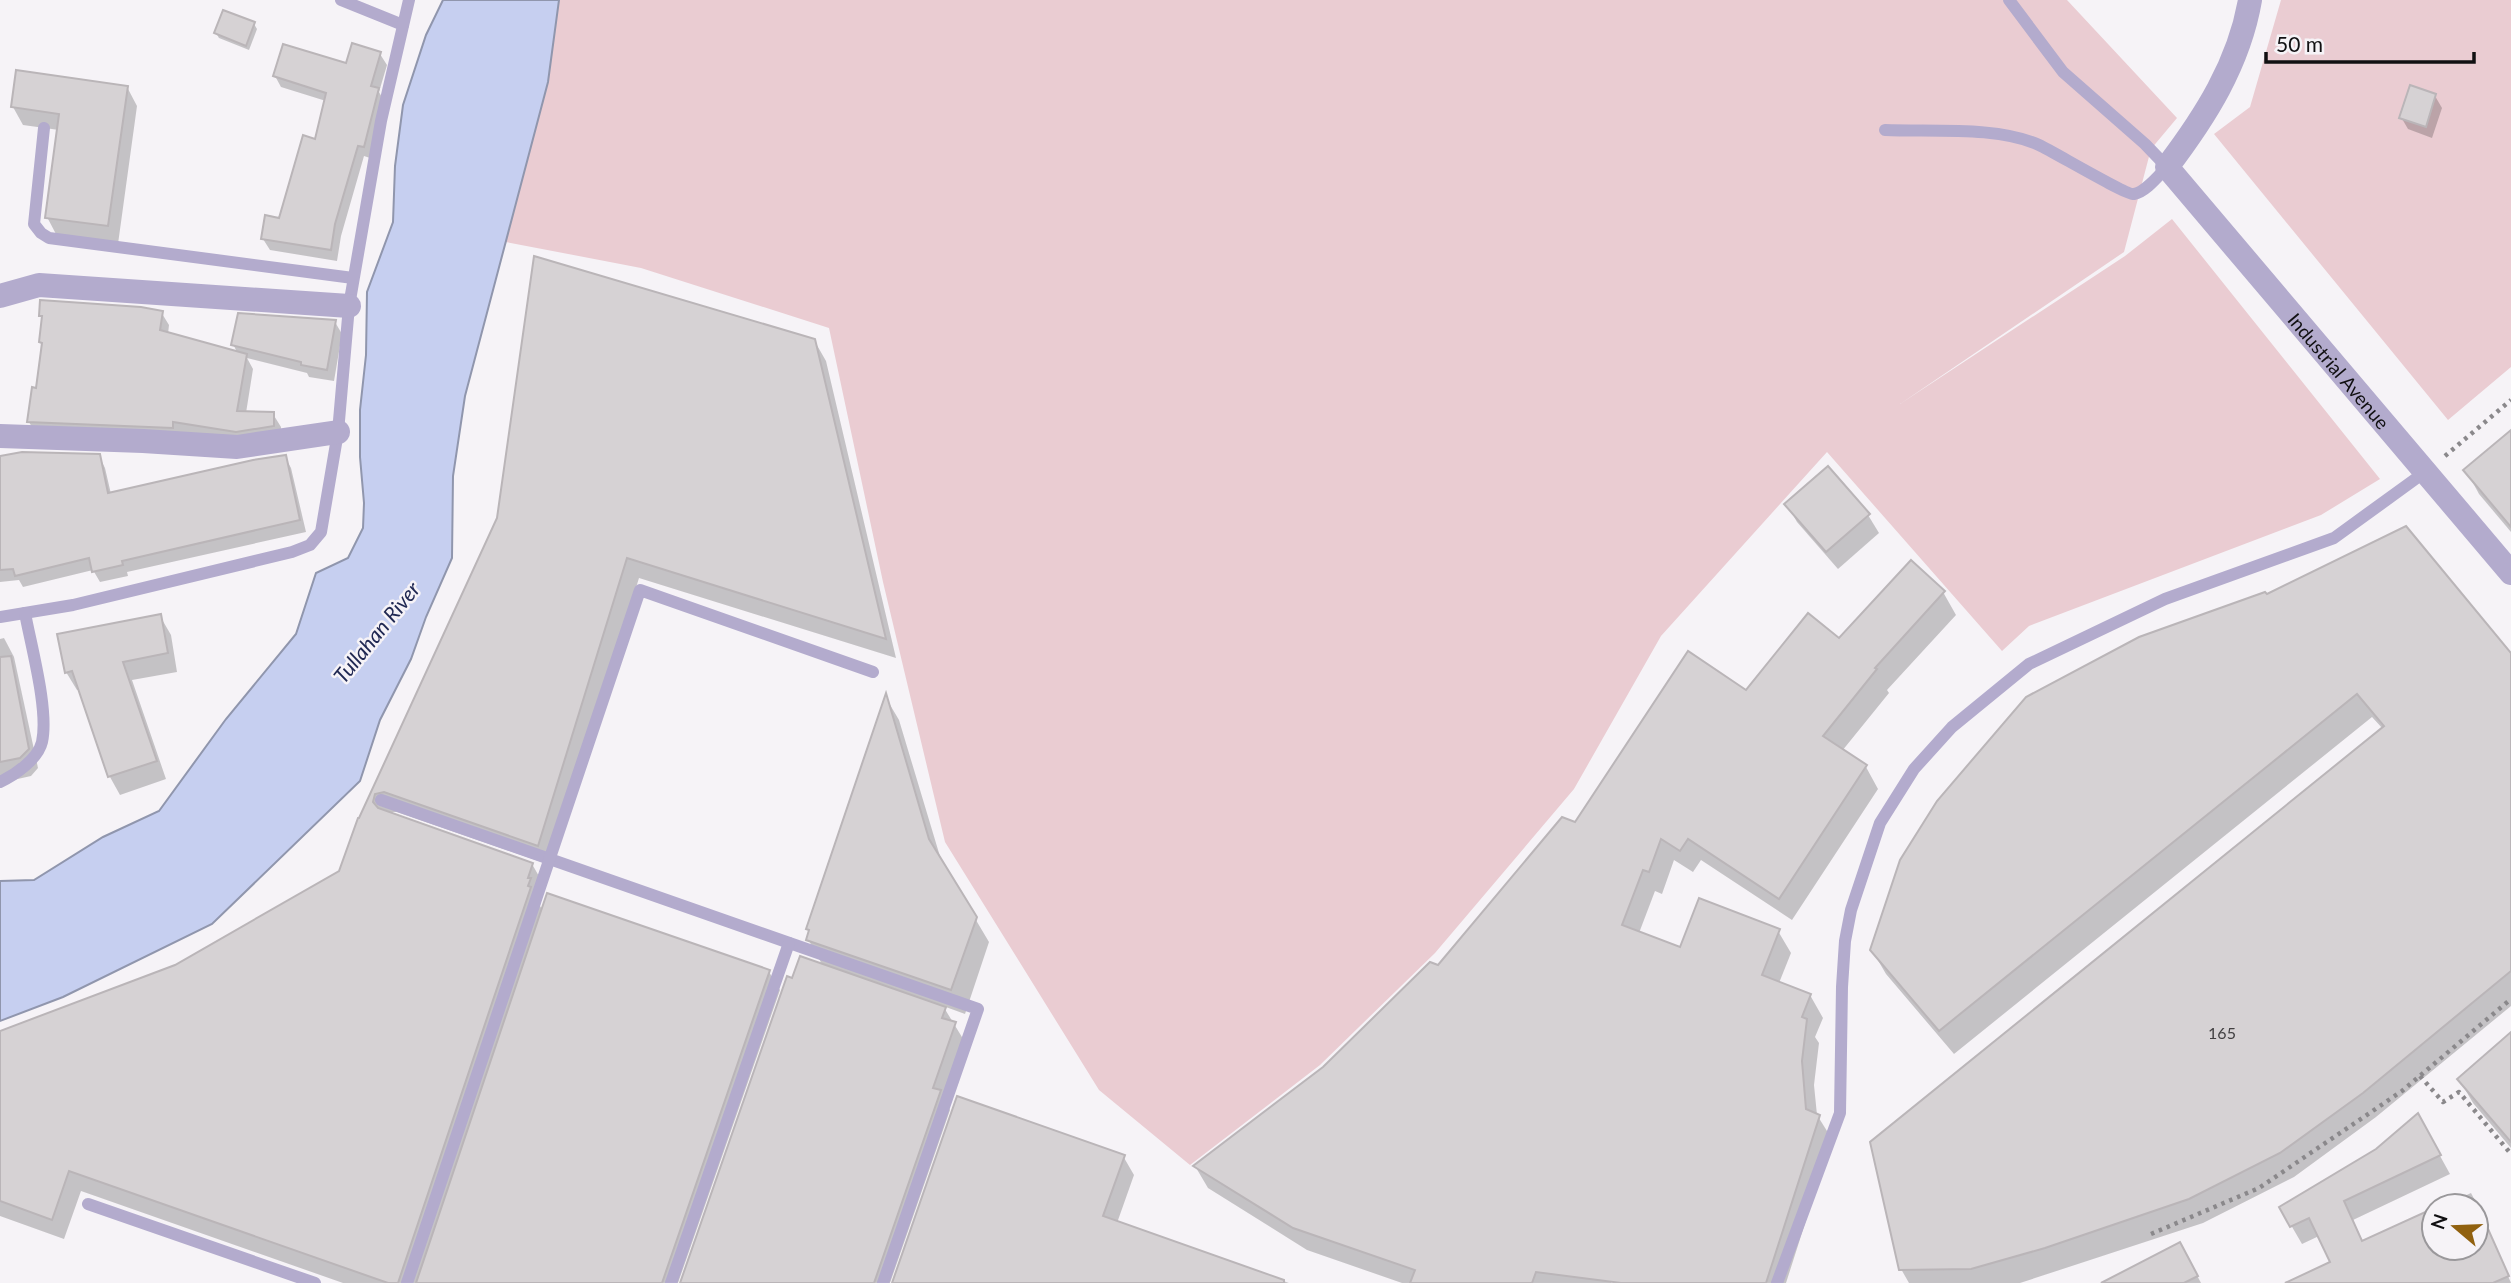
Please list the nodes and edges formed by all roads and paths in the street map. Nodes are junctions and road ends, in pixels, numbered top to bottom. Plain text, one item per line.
1 (341, 0) edge
2 (409, 0) edge
3 (2009, 0) edge
4 (2250, 0) edge
5 (403, 25) junction
6 (44, 128) dead end
7 (1885, 130) dead end
8 (2167, 167) junction
9 (354, 278) junction
10 (0, 296) edge
11 (349, 306) junction
12 (2511, 400) edge
13 (338, 432) junction
14 (0, 436) edge
15 (2425, 472) junction
16 (2511, 573) edge
17 (24, 613) junction
18 (0, 617) edge
19 (873, 672) dead end
20 (0, 782) edge
21 (381, 800) dead end
22 (551, 860) junction
23 (789, 943) junction
24 (2511, 999) edge
25 (2420, 1076) junction
26 (2511, 1154) edge
27 (88, 1204) dead end
28 (2151, 1234) dead end
29 (315, 1283) edge
30 (407, 1283) edge
31 (671, 1283) edge
32 (883, 1283) edge
33 (1777, 1283) edge

1 - 5 lane
2 - 5 lane
3 - 8 lane
4 - 8 street
5 - 9 lane
6 - 9 lane
7 - 8 lane
8 - 15 street, Industrial Avenue
9 - 11 lane
10 - 11 street
11 - 13 lane
12 - 15 path
13 - 14 street
13 - 17 lane
15 - 16 street, Industrial Avenue
15 - 33 lane
17 - 18 lane
17 - 20 lane
19 - 22 lane
21 - 22 lane
22 - 23 lane
22 - 30 lane
23 - 31 lane
23 - 32 lane
24 - 25 path
25 - 26 path
25 - 28 path
27 - 29 lane

